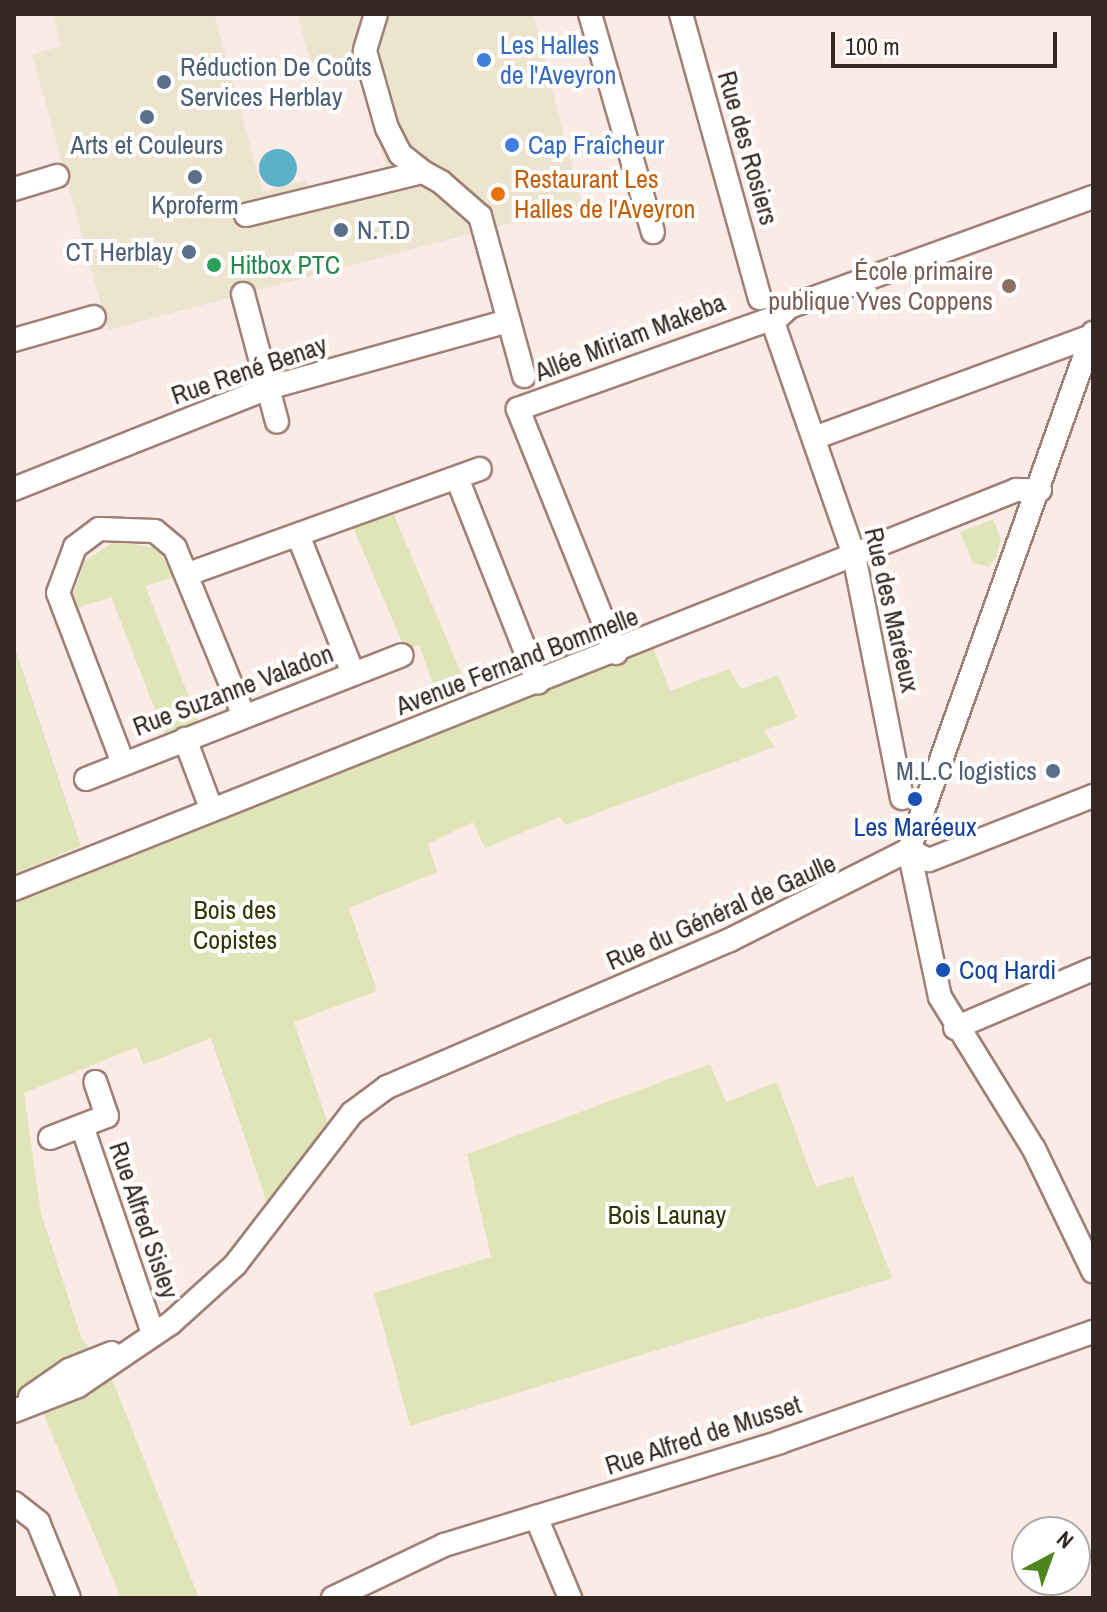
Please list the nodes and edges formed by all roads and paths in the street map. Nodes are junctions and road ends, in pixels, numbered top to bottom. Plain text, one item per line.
1 (376, 14) edge
2 (590, 14) edge
3 (681, 14) edge
4 (423, 172) junction
5 (57, 176) dead end
6 (14, 189) edge
7 (1093, 197) edge
8 (246, 215) dead end
9 (653, 232) dead end
10 (243, 294) dead end
11 (760, 298) dead end
12 (94, 317) dead end
13 (776, 317) junction
14 (508, 321) junction
15 (1092, 334) edge
16 (14, 340) edge
17 (524, 376) dead end
18 (268, 388) junction
19 (277, 422) dead end
20 (817, 437) junction
21 (480, 469) dead end
22 (457, 478) junction
23 (14, 489) edge
24 (1040, 490) junction
25 (298, 535) junction
26 (854, 555) junction
27 (188, 574) junction
28 (616, 653) junction
29 (402, 655) dead end
30 (353, 673) junction
31 (538, 683) junction
32 (244, 716) junction
33 (185, 739) junction
34 (123, 763) junction
35 (86, 779) dead end
36 (1093, 796) edge
37 (902, 798) dead end
38 (211, 808) junction
39 (909, 850) junction
40 (14, 889) edge
41 (1093, 969) edge
42 (955, 1028) junction
43 (95, 1082) dead end
44 (82, 1126) junction
45 (50, 1138) dead end
46 (1093, 1271) edge
47 (1093, 1332) edge
48 (153, 1333) junction
49 (14, 1410) edge
50 (15, 1503) edge
51 (536, 1517) junction
52 (69, 1598) edge
53 (333, 1598) edge
54 (570, 1598) edge

1 - 4 street
2 - 9 street
3 - 11 street, Rue des Rosiers
4 - 8 street
4 - 14 street
5 - 6 street
7 - 13 street
10 - 18 street
12 - 16 street
13 - 20 street, Rue des Maréeux
13 - 28 street, Allée Miriam Makeba
14 - 17 street
14 - 18 street, Rue René Benay
15 - 20 street
15 - 24 street
18 - 19 street
18 - 23 street, Rue René Benay
20 - 26 street, Rue des Maréeux
21 - 22 street
22 - 25 street
22 - 31 street
24 - 26 street, Avenue Fernand Bommelle
24 - 39 street
25 - 27 street
25 - 30 street
26 - 28 street, Avenue Fernand Bommelle
26 - 37 street, Rue des Maréeux
27 - 32 street
27 - 34 street
28 - 31 street, Avenue Fernand Bommelle
29 - 30 street, Rue Suzanne Valadon
30 - 32 street, Rue Suzanne Valadon
31 - 38 street, Avenue Fernand Bommelle
32 - 33 street, Rue Suzanne Valadon
33 - 34 street, Rue Suzanne Valadon
33 - 38 street
34 - 35 street, Rue Suzanne Valadon
36 - 39 street
38 - 40 street, Avenue Fernand Bommelle
39 - 42 street
39 - 48 street, Rue du Général de Gaulle
41 - 42 street
42 - 46 street
43 - 44 street, Rue Alfred Sisley
44 - 45 street, Rue Alfred Sisley
44 - 48 street, Rue Alfred Sisley
47 - 51 street, Rue Alfred de Musset
48 - 49 street, Rue du Général de Gaulle
50 - 52 street
51 - 53 street, Rue Alfred de Musset
51 - 54 street

